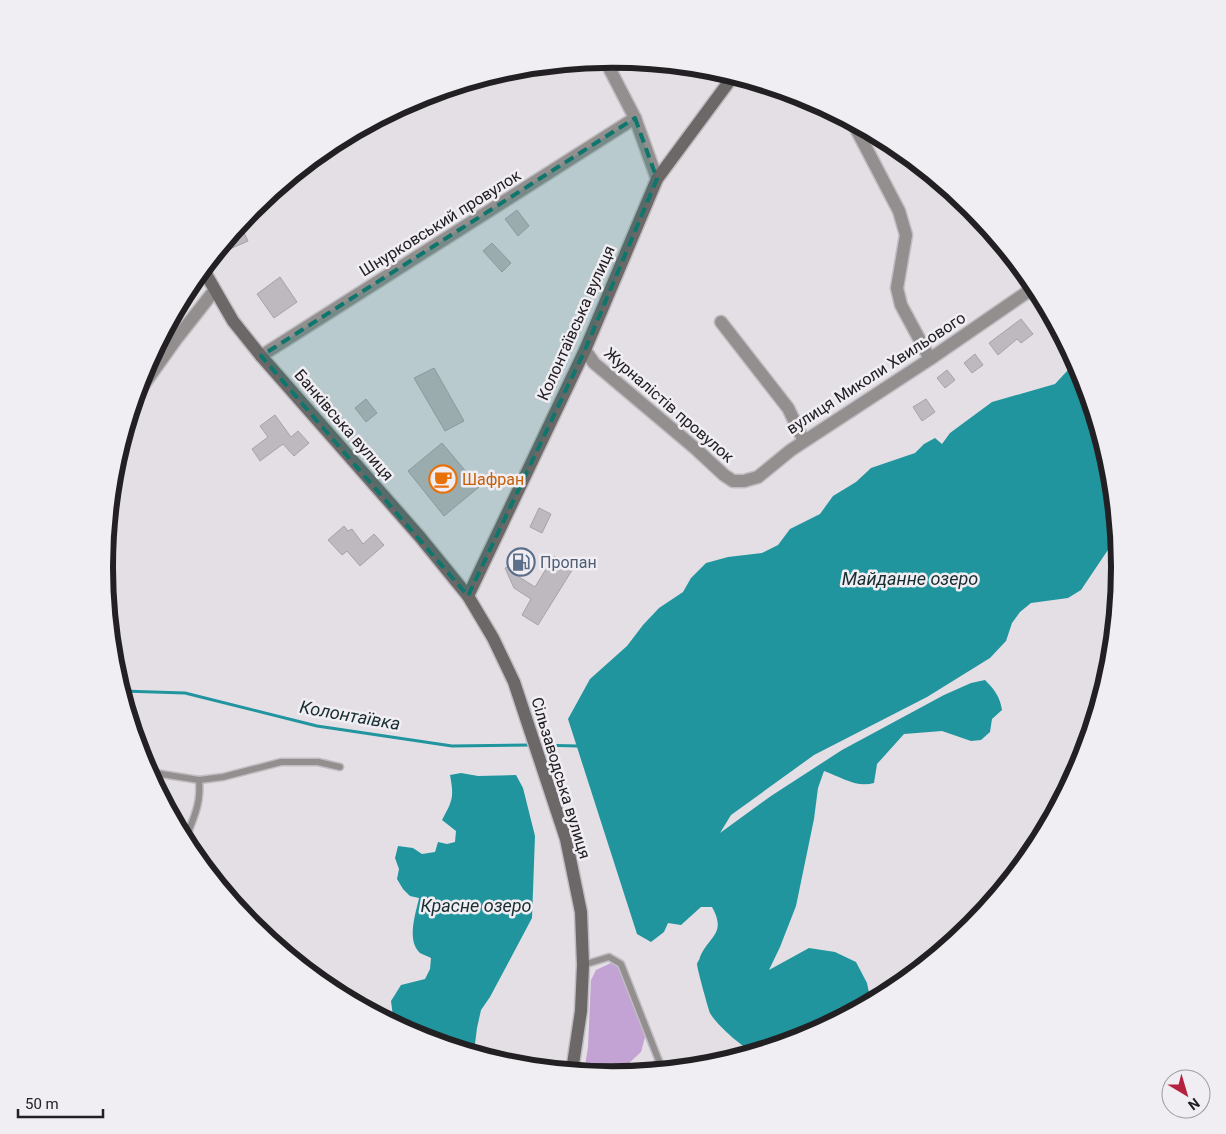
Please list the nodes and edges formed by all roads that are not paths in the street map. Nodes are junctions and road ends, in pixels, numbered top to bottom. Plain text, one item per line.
1 (609, 68) edge
2 (729, 82) edge
3 (635, 118) junction
4 (857, 131) edge
5 (657, 178) junction
6 (207, 277) edge
7 (214, 291) junction
8 (1029, 291) edge
9 (721, 322) dead end
10 (585, 350) junction
11 (262, 356) junction
12 (930, 359) junction
13 (156, 367) edge
14 (804, 441) junction
15 (733, 481) joint
16 (468, 596) junction
17 (340, 767) dead end
18 (159, 774) edge
19 (199, 780) junction
20 (189, 830) edge
21 (583, 965) junction
22 (573, 1064) edge
23 (656, 1064) edge

1 - 3 street
2 - 5 main road, Колонтаївська вулиця
3 - 5 street
3 - 11 street, Шнурковський провулок
4 - 12 street
5 - 10 main road, Колонтаївська вулиця
6 - 7 main road, Банківська вулиця
7 - 11 main road, Банківська вулиця
7 - 13 street
8 - 12 street, вулиця Миколи Хвильового
9 - 14 street
10 - 15 street, Журналістів провулок
10 - 16 main road, Колонтаївська вулиця
11 - 16 main road, Банківська вулиця
12 - 14 street, вулиця Миколи Хвильового
14 - 15 street, вулиця Миколи Хвильового
16 - 21 main road, Сільзаводська вулиця
17 - 19 lane
18 - 19 lane
19 - 20 lane
21 - 22 main road, Сільзаводська вулиця
21 - 23 lane

